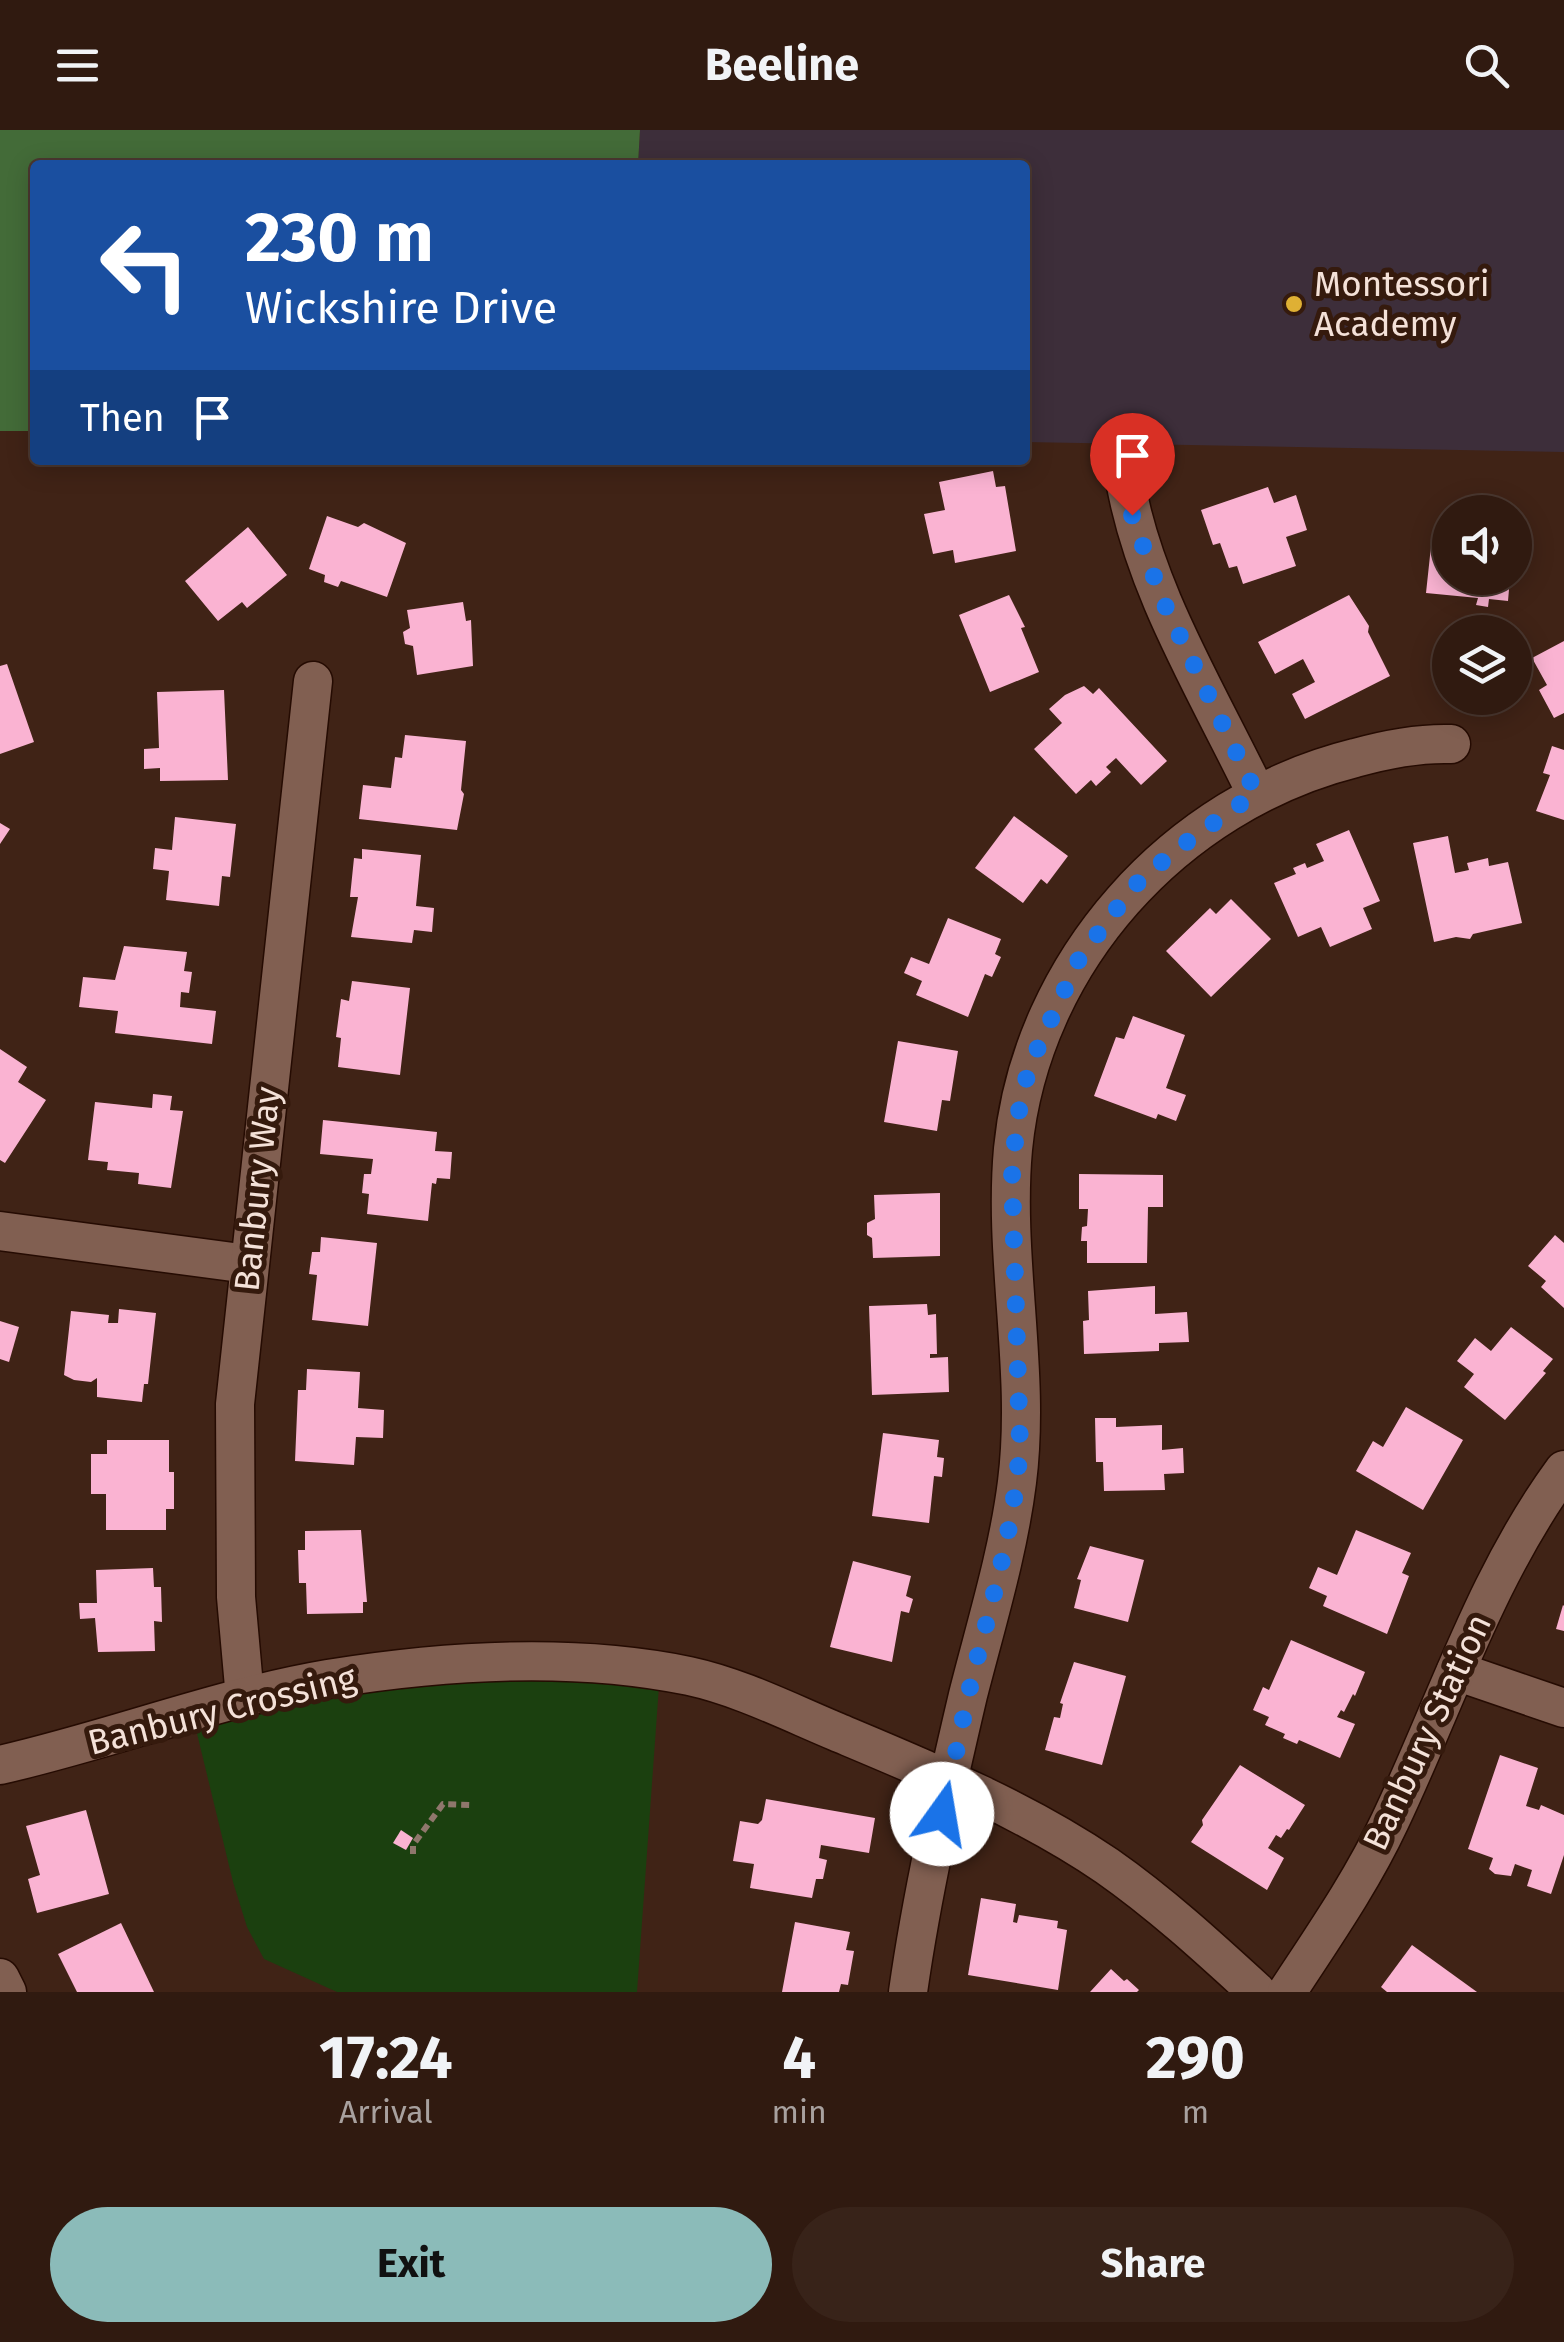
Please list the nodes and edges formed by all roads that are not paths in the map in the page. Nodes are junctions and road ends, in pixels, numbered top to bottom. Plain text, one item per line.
1 (1124, 474) dead end
2 (313, 681) dead end
3 (1452, 744) dead end
4 (1256, 793) junction
5 (0, 1231) edge
6 (248, 1264) junction
7 (1564, 1470) edge
8 (1456, 1671) junction
9 (245, 1698) junction
10 (1564, 1708) edge
11 (0, 1765) edge
12 (950, 1780) junction
13 (0, 1978) edge
14 (7, 1992) edge
15 (908, 1992) edge
16 (1257, 1992) edge
17 (1287, 1992) edge

1 - 4 street
2 - 6 street, Banbury Way
3 - 4 street
4 - 12 street
5 - 6 street
6 - 9 street, Banbury Way
7 - 8 street, Banbury Station
8 - 10 street
8 - 17 street, Banbury Station
9 - 11 street, Banbury Crossing
9 - 12 street, Banbury Crossing
12 - 15 street
12 - 16 street, Banbury Crossing
13 - 14 street

